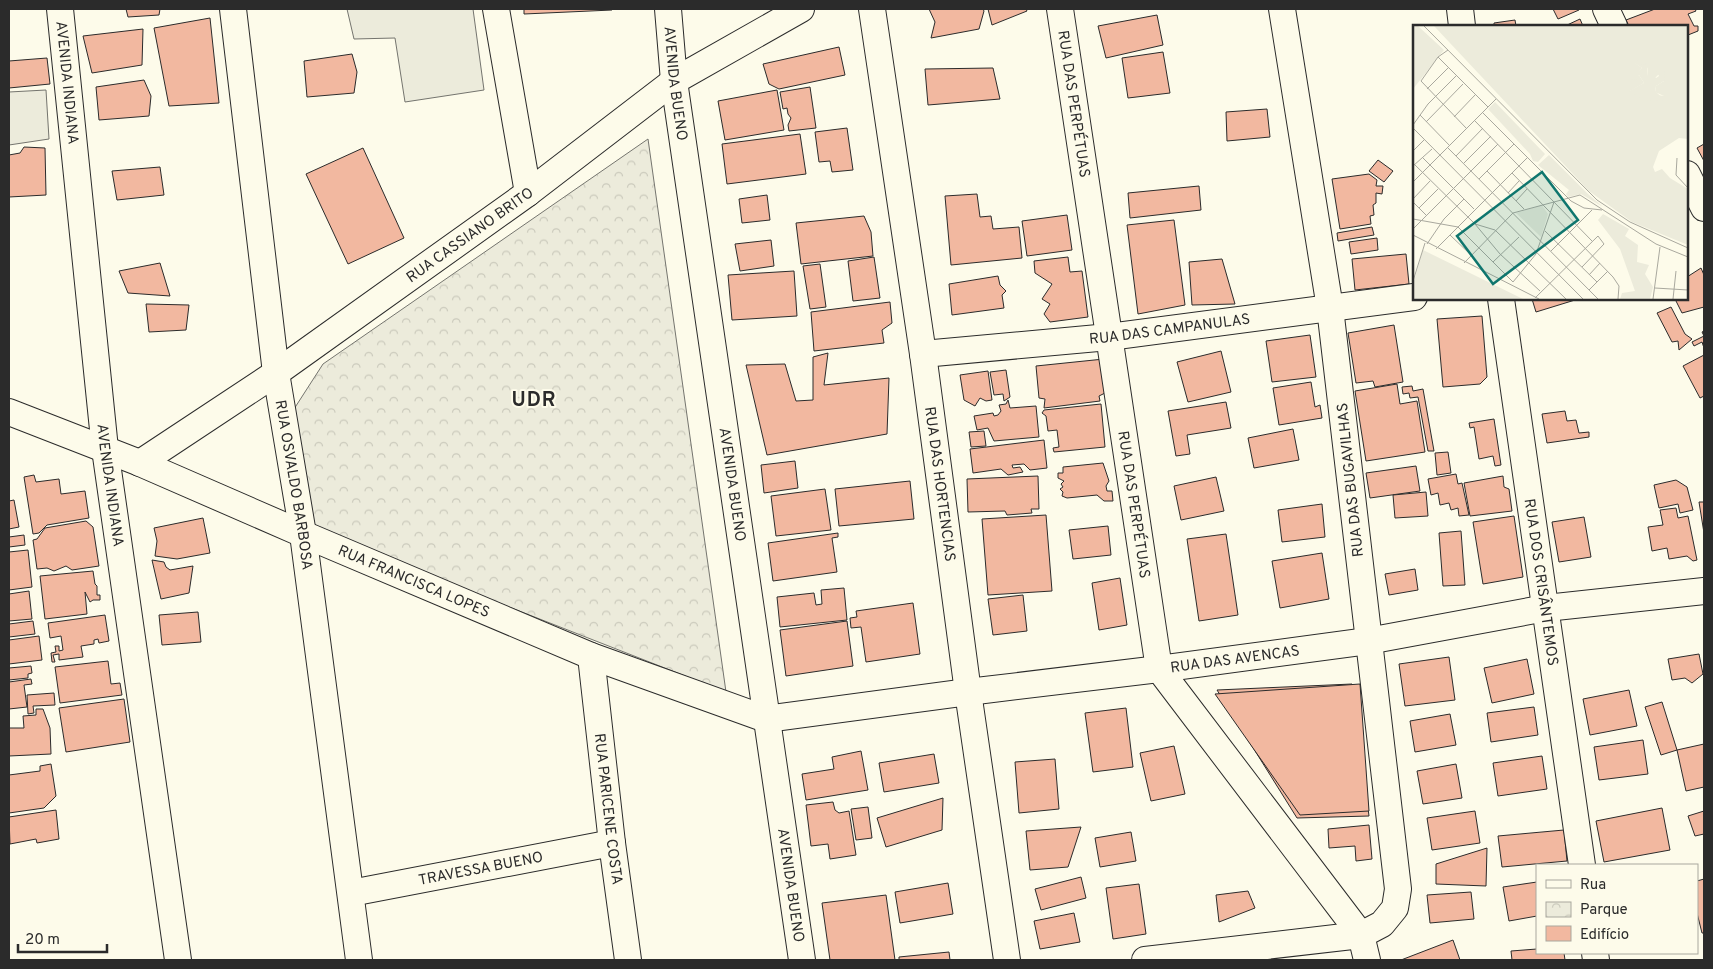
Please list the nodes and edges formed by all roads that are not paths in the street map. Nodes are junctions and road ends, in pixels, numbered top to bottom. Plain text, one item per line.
1 (60, 9) edge
2 (233, 9) edge
3 (496, 9) edge
4 (668, 9) edge
5 (801, 9) edge
6 (872, 9) edge
7 (1060, 9) edge
8 (1282, 9) edge
9 (1460, 9) edge
10 (1606, 9) edge
11 (1462, 25) edge
12 (1614, 25) edge
13 (674, 82) junction
14 (1688, 176) edge
15 (528, 193) junction
16 (1704, 208) edge
17 (1413, 296) edge
18 (1501, 300) edge
19 (1330, 308) junction
20 (1110, 337) junction
21 (923, 354) junction
22 (276, 373) junction
23 (9, 412) edge
24 (105, 450) junction
25 (140, 463) junction
26 (303, 534) junction
27 (1704, 591) edge
28 (1546, 608) junction
29 (1368, 640) junction
30 (591, 656) junction
31 (1159, 669) junction
32 (968, 692) junction
33 (766, 719) junction
34 (612, 843) junction
35 (1582, 864) edge
36 (351, 894) junction
37 (1361, 935) junction
38 (178, 960) edge
39 (359, 960) edge
40 (628, 960) edge
41 (802, 960) edge
42 (1007, 960) edge
43 (1145, 960) edge
44 (1366, 960) edge

1 - 24 street, AVENIDA INDIANA
2 - 22 street, RUA OSVALDO BARBOSA
3 - 15 street
4 - 13 street, AVENIDA BUENO
5 - 13 street, RUA CASSIANO BRITO
6 - 21 street, RUA DAS HORTENCIAS
7 - 20 street, RUA DAS PERPÉTUAS
8 - 19 street, RUA DAS BUGAVILHAS
9 - 11 street
10 - 12 street
13 - 15 street, RUA CASSIANO BRITO
13 - 33 street, AVENIDA BUENO
14 - 16 street
15 - 22 street, RUA CASSIANO BRITO
17 - 19 street, RUA DAS CAMPANULAS
18 - 28 street, RUA DOS CRISÂNTEMOS
19 - 20 street, RUA DAS CAMPANULAS
19 - 29 street, RUA DAS BUGAVILHAS
20 - 21 street, RUA DAS CAMPANULAS
20 - 31 street, RUA DAS PERPÉTUAS
21 - 32 street, RUA DAS HORTENCIAS
22 - 25 street, RUA CASSIANO BRITO
22 - 26 street, RUA OSVALDO BARBOSA
23 - 24 street, RUA FRANCISCA LOPES
24 - 25 street, RUA FRANCISCA LOPES
24 - 38 street, AVENIDA INDIANA
25 - 26 street, RUA FRANCISCA LOPES
26 - 30 street, RUA FRANCISCA LOPES
26 - 36 street, RUA OSVALDO BARBOSA
27 - 28 street, RUA DAS AVENCAS
28 - 29 street, RUA DAS AVENCAS
28 - 35 street, RUA DOS CRISÂNTEMOS
29 - 31 street, RUA DAS AVENCAS
29 - 37 street, RUA DAS BUGAVILHAS
30 - 33 street, RUA FRANCISCA LOPES
30 - 34 street, RUA PARICENE COSTA
31 - 32 street, RUA DAS AVENCAS
31 - 37 street, RUA DAS PERPÉTUAS
32 - 33 street, RUA DAS AVENCAS
32 - 42 street, RUA DAS HORTENCIAS
33 - 41 street, AVENIDA BUENO
34 - 36 street, TRAVESSA BUENO
34 - 40 street, RUA PARICENE COSTA
36 - 39 street, RUA OSVALDO BARBOSA
37 - 43 street
37 - 44 street

